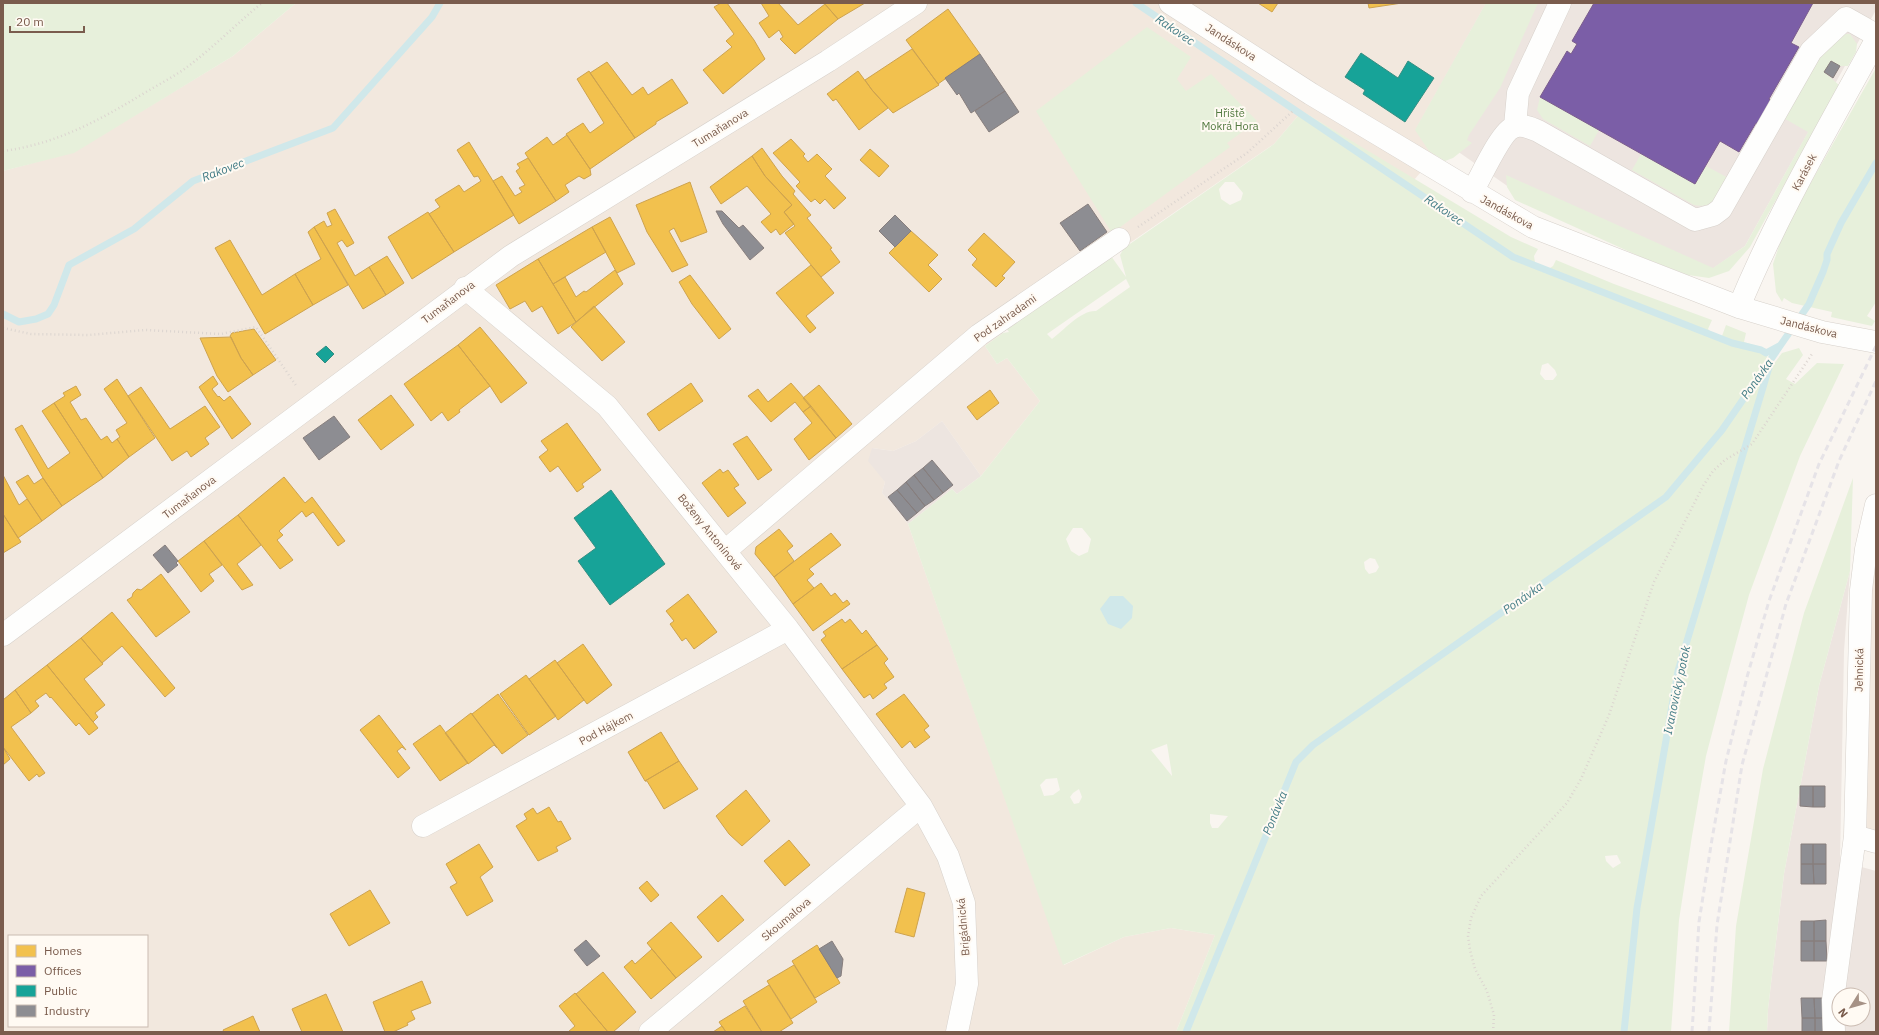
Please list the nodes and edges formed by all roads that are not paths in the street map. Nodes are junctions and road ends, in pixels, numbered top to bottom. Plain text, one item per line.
1 (916, 3) edge
2 (1560, 3) edge
3 (1172, 4) edge
4 (1844, 11) edge
5 (1876, 35) edge
6 (1876, 40) edge
7 (1515, 126) junction
8 (1472, 192) junction
9 (1119, 239) road end
10 (465, 288) junction
11 (1739, 307) junction
12 (1876, 342) edge
13 (1876, 505) edge
14 (725, 551) junction
15 (788, 630) junction
16 (3, 635) edge
17 (921, 806) junction
18 (423, 826) dead end
19 (1855, 836) junction
20 (1876, 842) edge
21 (650, 1032) edge
22 (957, 1032) edge
23 (1834, 1032) edge

1 - 10 street, Tumaňanova
2 - 7 street
3 - 8 street, Jandáskova
4 - 5 street
4 - 7 street
6 - 11 street, Karásek
7 - 8 street
8 - 11 street, Jandáskova
9 - 14 street, Pod zahradami
10 - 14 street, Boženy Antonínové
10 - 16 street, Tumaňanova
11 - 12 street, Jandáskova
13 - 19 street, Jehnická
14 - 15 street, Boženy Antonínové
15 - 17 street, Boženy Antonínové
15 - 18 street, Pod Hájkem
17 - 21 street, Skoumalova
17 - 22 street, Brigádnická
19 - 20 street
19 - 23 street, Jehnická

